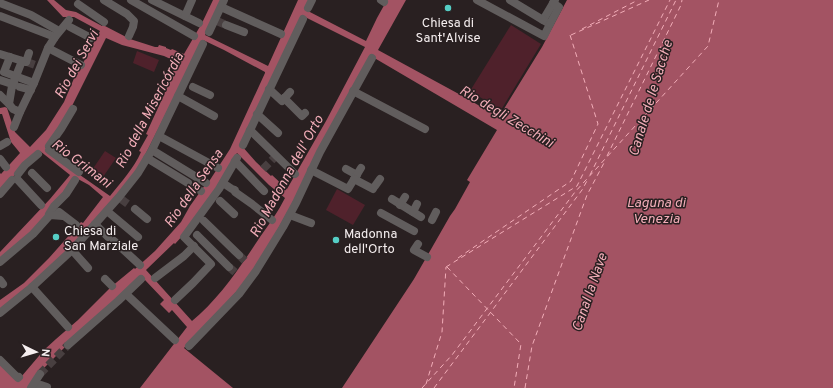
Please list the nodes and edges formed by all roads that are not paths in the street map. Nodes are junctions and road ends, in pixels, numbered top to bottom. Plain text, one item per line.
1 (104, 0) edge
2 (131, 0) edge
3 (152, 0) edge
4 (192, 0) edge
5 (477, 0) edge
6 (509, 0) edge
7 (554, 2) edge
8 (223, 3) edge
9 (78, 4) edge
10 (3, 5) edge
11 (529, 12) junction
12 (500, 13) junction
13 (0, 16) edge
14 (185, 16) junction
15 (303, 20) dead end
16 (104, 22) dead end
17 (547, 22) junction
18 (199, 23) dead end
19 (522, 24) junction
20 (226, 25) tunnel mouth
21 (210, 30) dead end
22 (244, 32) dead end
23 (57, 34) junction
24 (281, 34) dead end
25 (129, 36) dead end
26 (194, 36) dead end
27 (91, 38) dead end
28 (203, 44) dead end
29 (48, 48) junction
30 (29, 53) dead end
31 (3, 56) edge
32 (372, 58) dead end
33 (25, 61) junction
34 (81, 65) dead end
35 (0, 81) edge
36 (15, 84) junction
37 (188, 85) junction
38 (33, 87) junction
39 (269, 89) junction
40 (353, 91) junction
41 (0, 95) edge
42 (210, 95) dead end
43 (178, 96) junction
44 (9, 104) junction
45 (0, 106) edge
46 (73, 109) dead end
47 (20, 112) junction
48 (305, 113) dead end
49 (257, 114) junction
50 (214, 116) dead end
51 (14, 127) dead end
52 (425, 129) dead end
53 (250, 130) junction
54 (278, 133) dead end
55 (159, 136) junction
56 (243, 145) dead end
57 (152, 150) junction
58 (38, 154) dead end
59 (147, 158) junction
60 (0, 159) edge
61 (0, 167) edge
62 (218, 168) dead end
63 (346, 169) dead end
64 (311, 170) junction
65 (79, 172) dead end
66 (32, 173) dead end
67 (295, 174) dead end
68 (357, 174) junction
69 (16, 177) junction
70 (380, 179) dead end
71 (75, 180) dead end
72 (188, 183) dead end
73 (206, 183) dead end
74 (223, 183) junction
75 (47, 188) dead end
76 (264, 191) dead end
77 (0, 194) edge
78 (216, 195) junction
79 (405, 197) dead end
80 (392, 200) dead end
81 (417, 204) dead end
82 (41, 205) dead end
83 (400, 205) junction
84 (131, 207) tunnel mouth
85 (51, 211) junction
86 (107, 211) junction
87 (413, 212) junction
88 (436, 212) dead end
89 (234, 214) dead end
90 (380, 214) dead end
91 (290, 215) junction
92 (421, 217) dead end
93 (201, 218) junction
94 (147, 219) dead end
95 (272, 220) dead end
96 (432, 220) dead end
97 (311, 223) dead end
98 (95, 224) junction
99 (76, 225) dead end
100 (193, 231) junction
101 (414, 231) dead end
102 (138, 237) dead end
103 (194, 246) junction
104 (416, 247) dead end
105 (72, 250) junction
106 (239, 255) tunnel mouth
107 (427, 257) dead end
108 (0, 262) edge
109 (140, 265) dead end
110 (229, 266) tunnel mouth
111 (88, 268) dead end
112 (155, 278) dead end
113 (106, 279) dead end
114 (141, 279) dead end
115 (32, 286) junction
116 (112, 286) dead end
117 (126, 294) junction
118 (175, 300) dead end
119 (0, 313) edge
120 (68, 327) dead end
121 (175, 340) dead end
122 (68, 345) tunnel mouth
123 (189, 346) dead end
124 (0, 360) edge
125 (40, 374) tunnel mouth
126 (19, 377) dead end
127 (32, 387) edge
128 (47, 387) dead end

1 - 25 street
2 - 26 street
3 - 14 street
4 - 14 street
5 - 12 street
6 - 11 street
6 - 12 street
7 - 17 street
8 - 21 street
8 - 24 street
9 - 16 street
10 - 23 street
11 - 17 street
11 - 19 street
12 - 19 street
13 - 23 street
14 - 18 street
15 - 39 street
17 - 19 street
20 - 22 street
23 - 27 street
23 - 29 street
28 - 37 street
29 - 34 street
29 - 38 street
30 - 33 street
31 - 33 street
31 - 36 street
32 - 40 street
33 - 36 street
35 - 36 street
36 - 38 street
36 - 44 street
37 - 42 street
37 - 43 street
38 - 47 street
39 - 48 street
39 - 49 street
40 - 52 street
40 - 64 street
41 - 44 street
43 - 50 street
43 - 55 street
44 - 45 street
44 - 47 street
46 - 65 street
47 - 51 street
49 - 53 street
49 - 54 street
53 - 56 street
53 - 67 street
55 - 57 street
55 - 62 street
57 - 59 street
57 - 73 street
58 - 69 street
59 - 72 street
59 - 86 street
60 - 61 street
63 - 68 street
64 - 68 street
64 - 91 street
66 - 75 street
68 - 70 street
69 - 77 street
69 - 82 street
71 - 85 street
74 - 76 street
74 - 78 street
74 - 95 street
78 - 89 street
78 - 93 street
79 - 83 street
80 - 83 street
81 - 87 street
83 - 87 street
84 - 94 street
85 - 99 street
85 - 108 street
86 - 98 street
86 - 102 street
87 - 92 street
88 - 96 street
90 - 101 street
91 - 97 street
91 - 123 street
93 - 100 street
93 - 106 street
98 - 105 street
98 - 109 street
100 - 103 street
100 - 110 street
103 - 112 street
103 - 118 street
104 - 107 street
105 - 111 street
105 - 115 street
113 - 116 street
114 - 117 street
115 - 119 street
115 - 120 street
117 - 121 street
117 - 122 street
124 - 126 street
125 - 127 street
127 - 128 street

